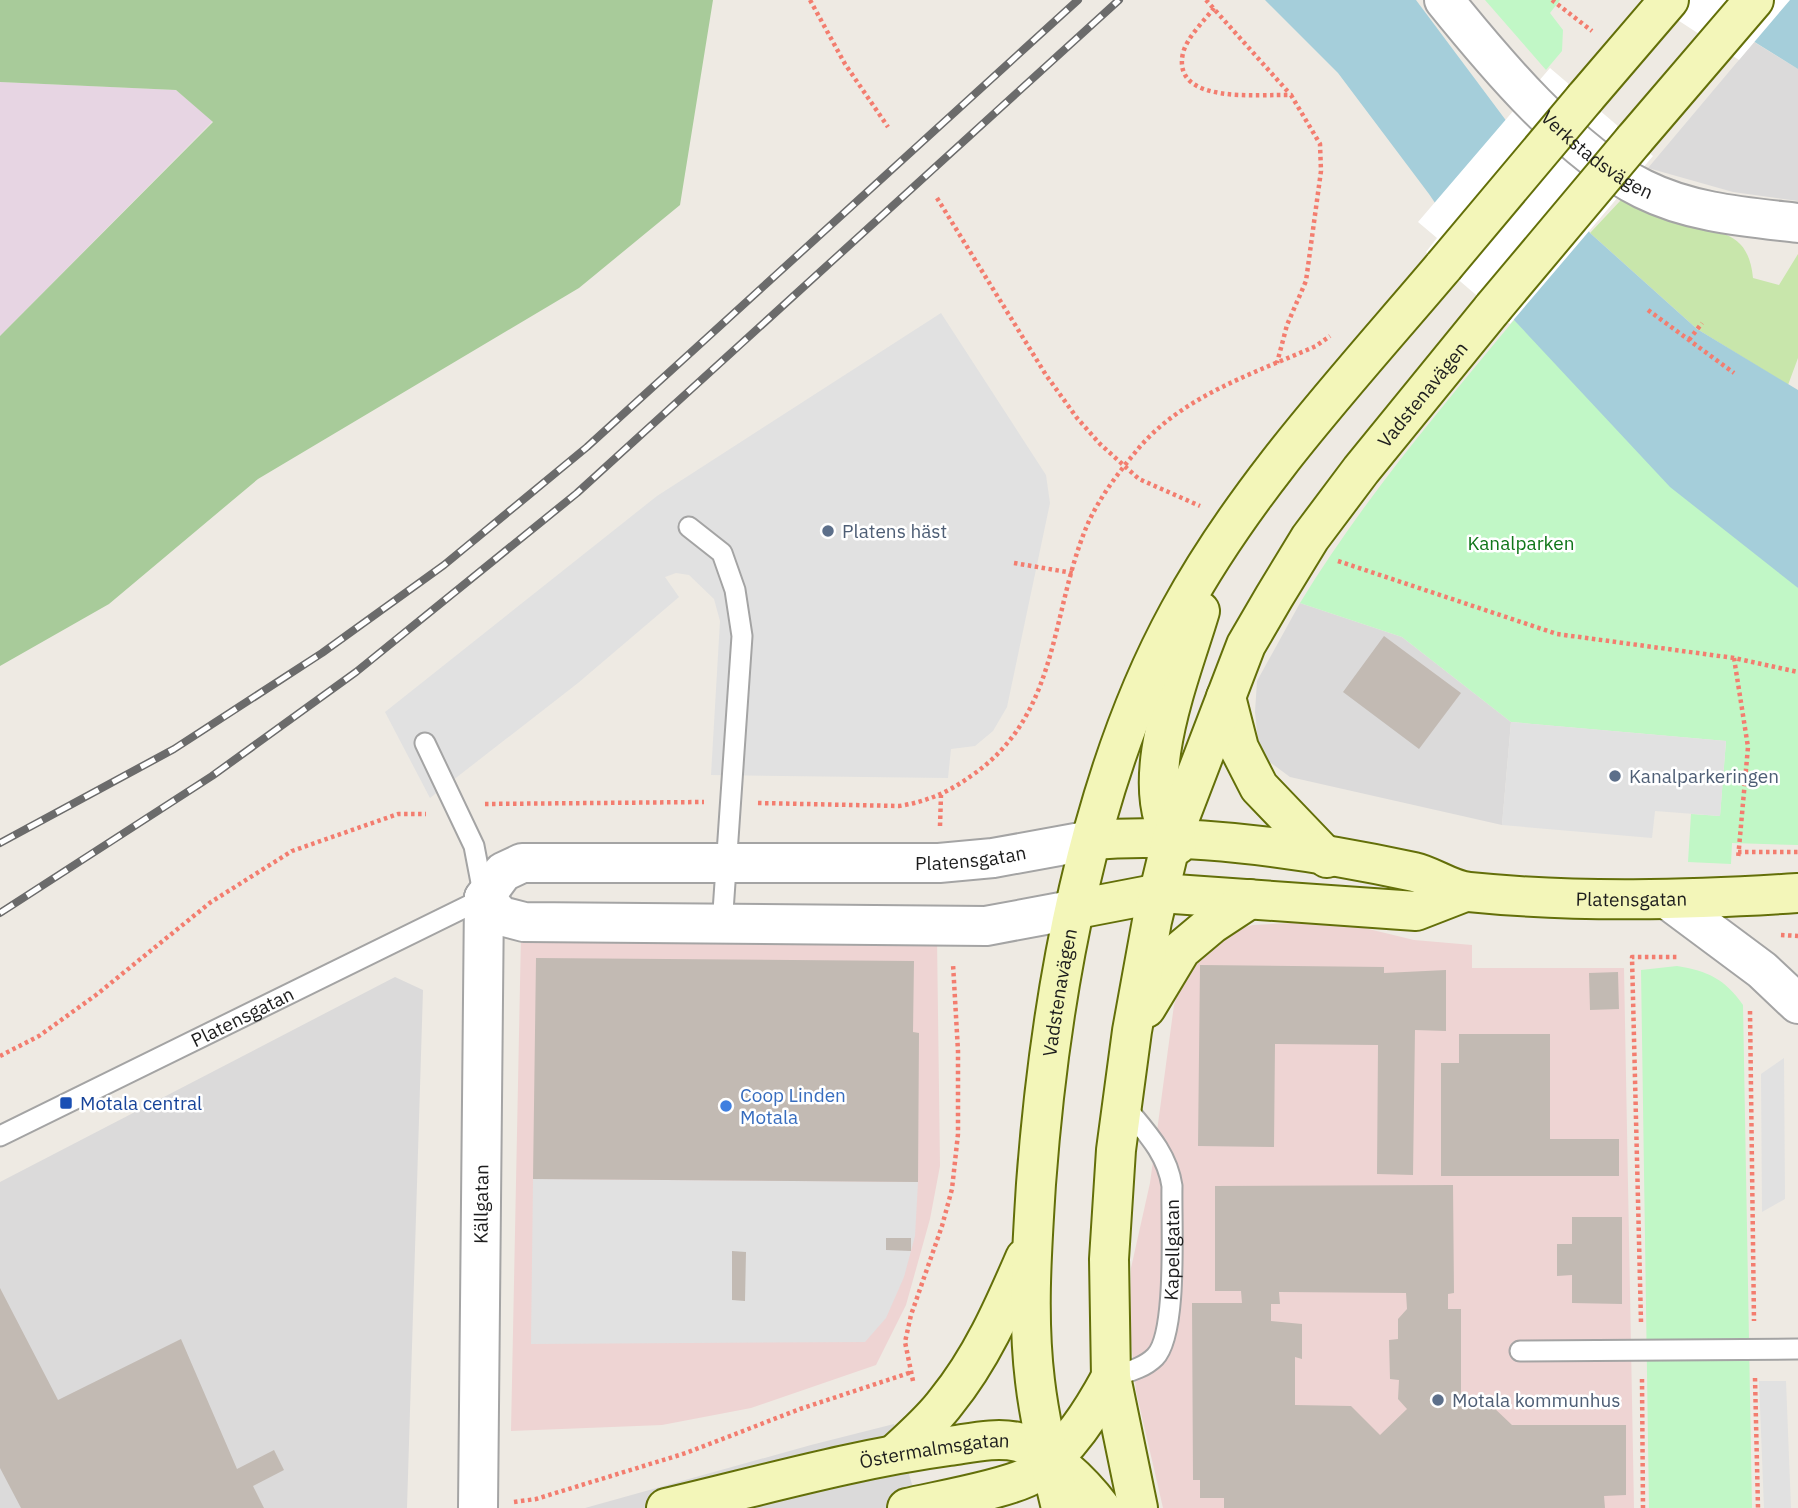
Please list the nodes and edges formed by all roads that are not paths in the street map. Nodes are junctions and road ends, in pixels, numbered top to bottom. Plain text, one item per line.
1 (1444, 0) edge
2 (1669, 0) edge
3 (1754, 0) edge
4 (1798, 223) edge
5 (689, 527) dead end
6 (1215, 555) junction
7 (1226, 697) junction
8 (425, 743) dead end
9 (1172, 838) junction
10 (1092, 840) junction
11 (1327, 858) junction
12 (726, 861) junction
13 (1465, 892) junction
14 (1160, 893) junction
15 (1798, 893) edge
16 (1234, 897) junction
17 (484, 898) junction
18 (1668, 900) junction
19 (1077, 909) junction
20 (722, 926) junction
21 (1798, 1003) edge
22 (1132, 1031) junction
23 (1123, 1104) junction
24 (0, 1136) edge
25 (1032, 1241) junction
26 (1798, 1349) edge
27 (1520, 1351) dead end
28 (1111, 1377) junction
29 (896, 1453) junction
30 (1050, 1459) junction
31 (478, 1507) edge
32 (666, 1508) edge
33 (906, 1508) edge
34 (1061, 1508) edge
35 (1101, 1508) edge
36 (1138, 1508) edge

1 - 4 street, Verkstadsvägen
2 - 6 main road, Vadstenavägen, bridge
3 - 7 main road, Vadstenavägen, bridge
5 - 12 lane
6 - 9 main road, Vadstenavägen
6 - 10 main road, Vadstenavägen
7 - 9 main road, Vadstenavägen
7 - 11 main road
8 - 17 lane
9 - 10 main road, Platensgatan
9 - 11 main road, Platensgatan
9 - 14 main road, Vadstenavägen
9 - 16 main road, Vadstenavägen
10 - 12 street, Platensgatan
10 - 19 main road, Vadstenavägen
11 - 13 main road, Platensgatan
12 - 17 street, Platensgatan
12 - 20 lane
13 - 16 main road, Platensgatan
13 - 18 main road, Platensgatan
14 - 16 main road, Platensgatan
14 - 19 main road, Platensgatan
14 - 22 main road, Vadstenavägen
15 - 18 main road, Platensgatan
16 - 22 main road
17 - 20 street, Platensgatan
17 - 24 lane, Platensgatan
17 - 31 street, Källgatan
18 - 21 street
19 - 20 street, Platensgatan
19 - 25 main road, Vadstenavägen
22 - 23 main road, Vadstenavägen
23 - 28 main road, Vadstenavägen
23 - 28 lane, Kapellgatan
25 - 29 main road
25 - 30 main road, Vadstenavägen
26 - 27 lane
28 - 30 main road, Vadstenavägen
28 - 36 main road, Vadstenavägen
29 - 30 main road, Östermalmsgatan
29 - 32 main road, Östermalmsgatan
30 - 33 main road, Östermalmsgatan
30 - 34 main road, Vadstenavägen
30 - 35 main road

